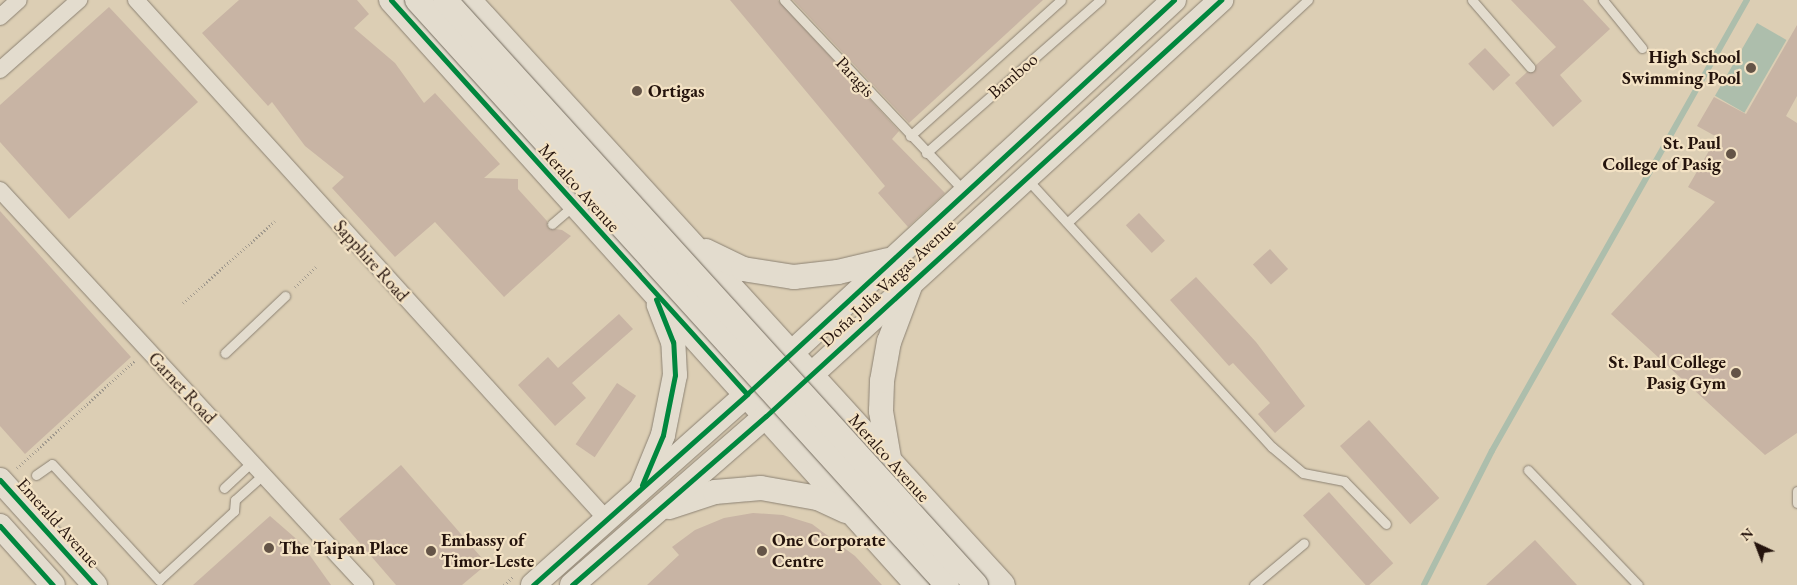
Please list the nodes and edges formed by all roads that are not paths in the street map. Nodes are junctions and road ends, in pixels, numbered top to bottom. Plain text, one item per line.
1 (19, 0) edge
2 (79, 0) edge
3 (136, 0) edge
4 (391, 0) edge
5 (417, 0) edge
6 (445, 0) edge
7 (470, 0) edge
8 (784, 0) edge
9 (1061, 0) edge
10 (1100, 0) edge
11 (1174, 0) edge
12 (1221, 0) edge
13 (1308, 0) edge
14 (1472, 0) edge
15 (1603, 0) edge
16 (0, 17) edge
17 (1642, 48) dead end
18 (1530, 67) dead end
19 (0, 70) edge
20 (910, 136) junction
21 (926, 153) junction
22 (1025, 177) junction
23 (0, 190) edge
24 (965, 192) junction
25 (576, 204) junction
26 (1068, 222) junction
27 (552, 224) dead end
28 (681, 233) junction
29 (892, 259) junction
30 (706, 260) junction
31 (641, 276) junction
32 (914, 278) junction
33 (285, 296) road end
34 (792, 350) junction
35 (225, 353) dead end
36 (774, 368) junction
37 (812, 372) junction
38 (794, 390) junction
39 (747, 394) junction
40 (766, 416) junction
41 (251, 463) junction
42 (893, 463) junction
43 (1528, 470) dead end
44 (8, 475) edge
45 (36, 475) dead end
46 (263, 475) junction
47 (224, 488) dead end
48 (1797, 491) edge
49 (639, 492) junction
50 (1797, 503) edge
51 (656, 512) junction
52 (854, 515) junction
53 (608, 521) junction
54 (1386, 524) dead end
55 (0, 526) edge
56 (955, 532) junction
57 (1304, 543) dead end
58 (912, 580) edge
59 (53, 585) edge
60 (95, 585) edge
61 (365, 585) edge
62 (533, 585) edge
63 (572, 585) edge
64 (947, 585) edge
65 (976, 585) edge
66 (1003, 585) edge
67 (1254, 585) edge
68 (1638, 585) edge

1 - 16 street
2 - 19 street
3 - 53 street, Sapphire Road
4 - 25 main road, Meralco Avenue
5 - 64 main road, Meralco Avenue, bridge
6 - 65 main road, Meralco Avenue, bridge
7 - 28 main road, Meralco Avenue
8 - 20 lane, Paragis
9 - 20 lane, Bamboo
10 - 21 lane, Bamboo
11 - 24 main road, Doña Julia Vargas Avenue
12 - 22 main road, Doña Julia Vargas Avenue
13 - 26 lane
14 - 18 lane
15 - 17 lane
20 - 21 lane, Paragis
21 - 24 lane, Paragis
22 - 26 lane
22 - 32 main road, Doña Julia Vargas Avenue
23 - 41 street, Garnet Road
24 - 29 main road, Doña Julia Vargas Avenue
25 - 27 lane
25 - 31 main road, Meralco Avenue
26 - 54 lane
28 - 29 main road
28 - 30 main road, Meralco Avenue
28 - 31 main road
29 - 34 main road, Doña Julia Vargas Avenue
30 - 34 main road, Meralco Avenue
30 - 36 main road
31 - 39 main road, Meralco Avenue
31 - 49 main road
32 - 37 main road, Doña Julia Vargas Avenue
32 - 42 main road
33 - 35 lane
34 - 36 main road, Doña Julia Vargas Avenue
34 - 37 main road, Meralco Avenue
36 - 38 main road
36 - 39 main road, Doña Julia Vargas Avenue
37 - 38 main road, Doña Julia Vargas Avenue
37 - 42 main road, Meralco Avenue
38 - 40 main road, Doña Julia Vargas Avenue
38 - 42 main road
39 - 40 main road, Meralco Avenue
39 - 49 main road, Doña Julia Vargas Avenue
40 - 51 main road, Doña Julia Vargas Avenue
40 - 52 main road, Meralco Avenue
41 - 46 street, Garnet Road
41 - 47 lane
42 - 56 main road, Meralco Avenue
43 - 68 lane
44 - 60 main road, Emerald Avenue
45 - 46 lane
46 - 61 street, Garnet Road
48 - 50 lane
49 - 53 main road, Doña Julia Vargas Avenue
51 - 52 main road
51 - 63 main road, Doña Julia Vargas Avenue
52 - 58 main road, Meralco Avenue
53 - 62 main road, Doña Julia Vargas Avenue
55 - 59 main road
56 - 58 main road
56 - 66 main road, Meralco Avenue
57 - 67 lane

